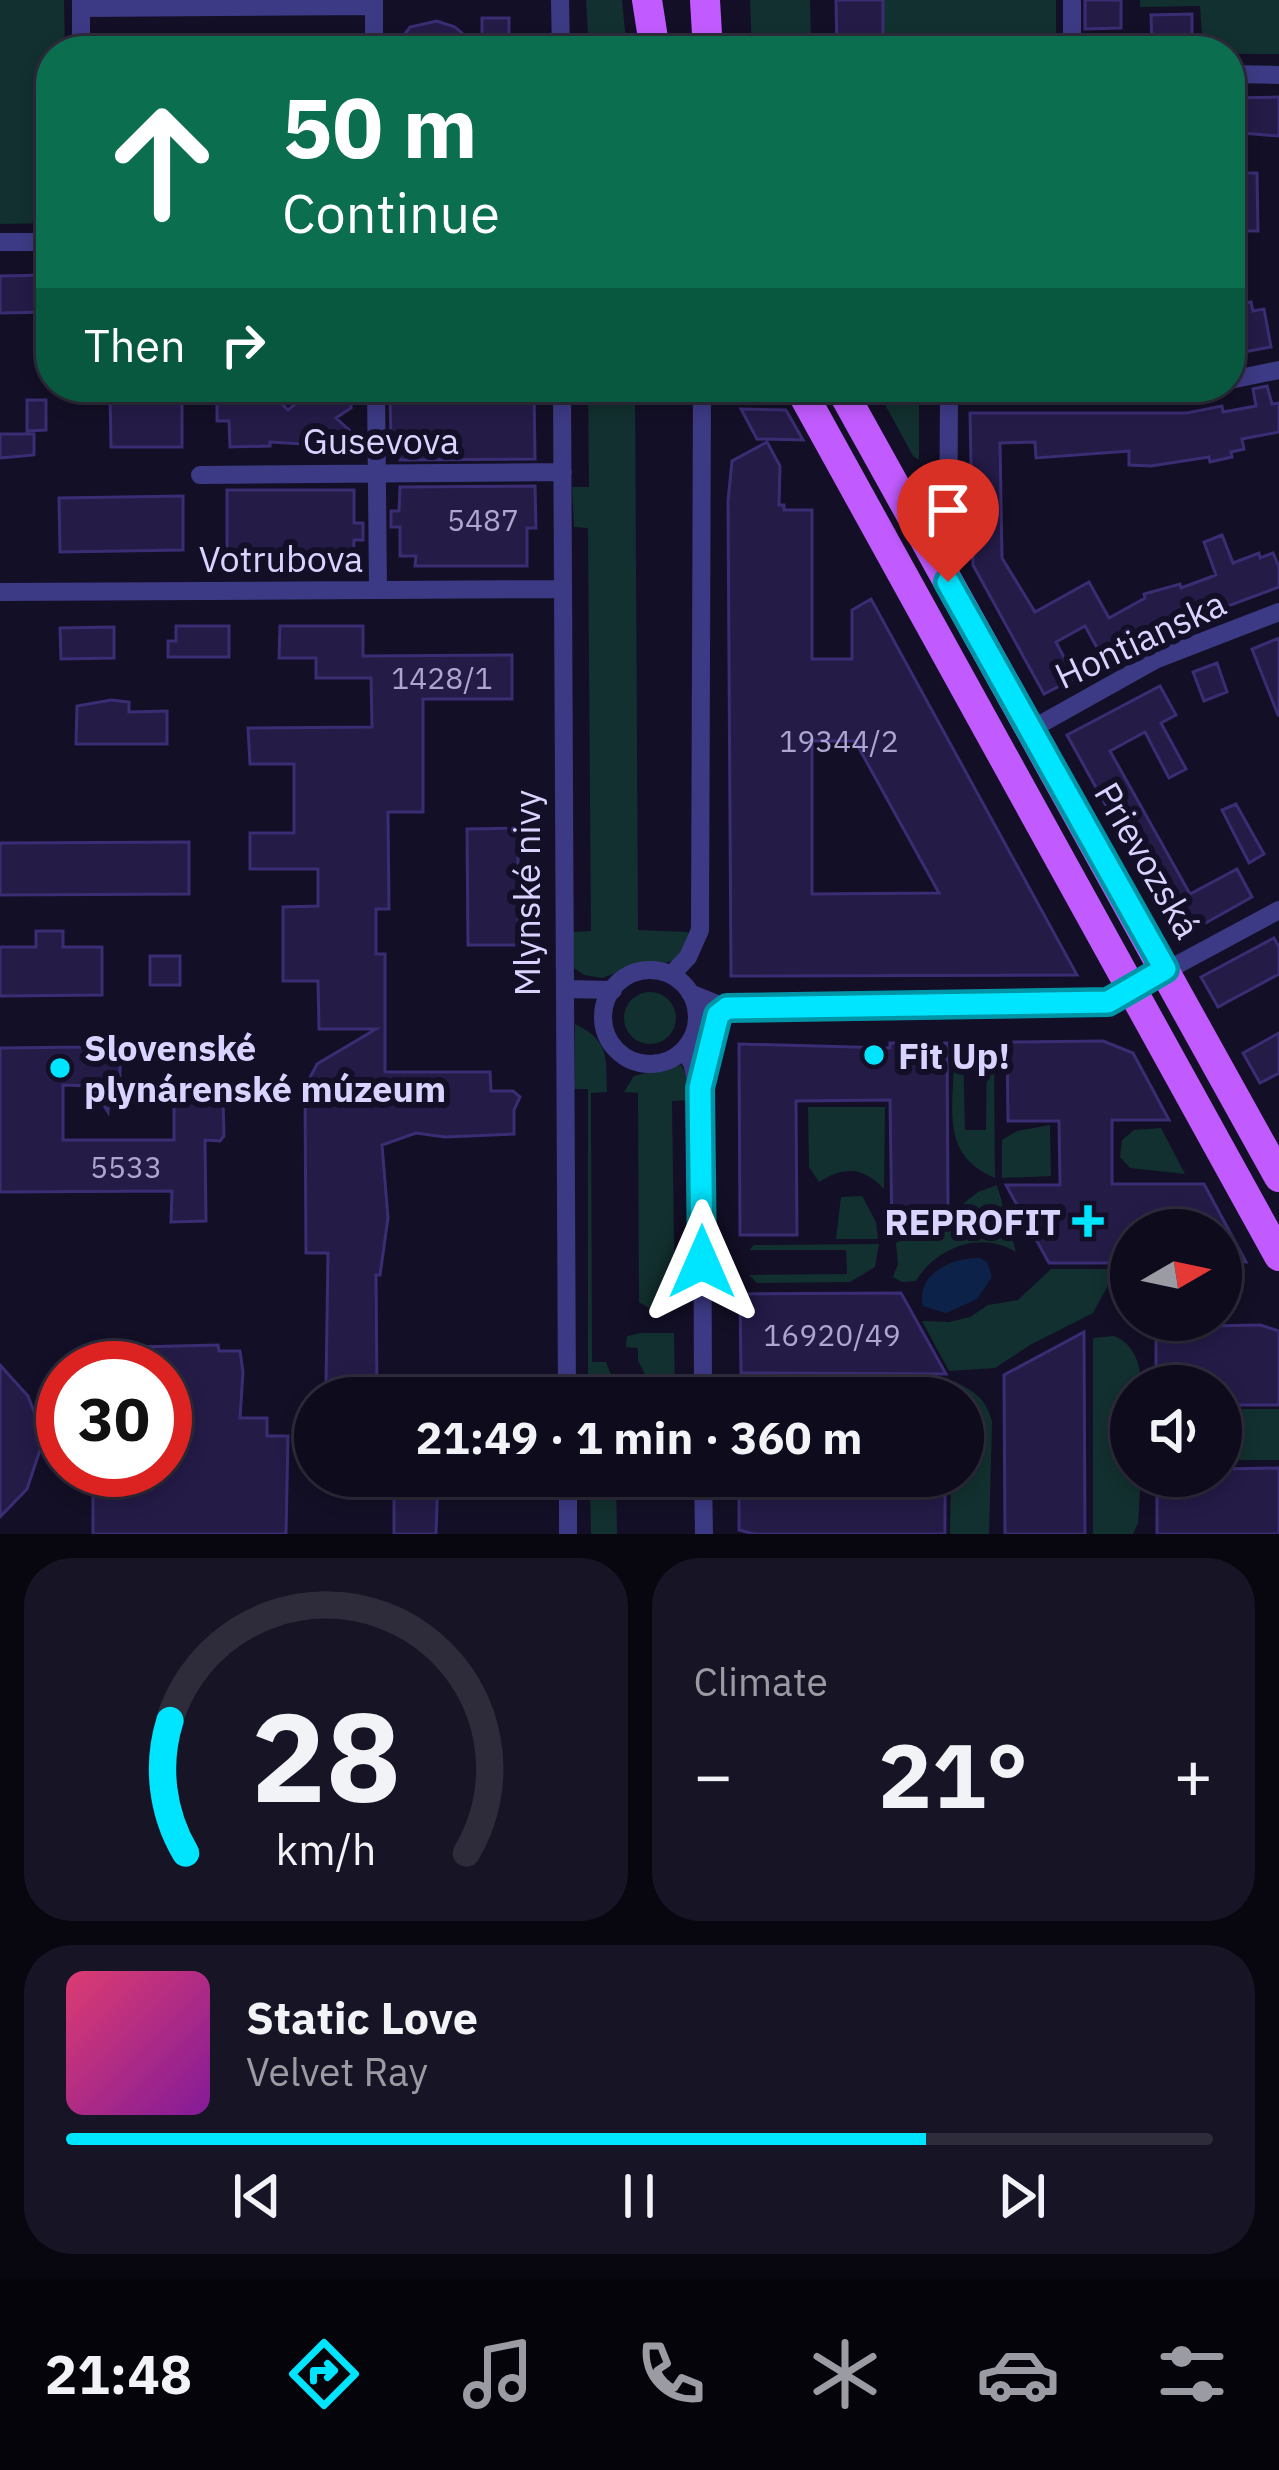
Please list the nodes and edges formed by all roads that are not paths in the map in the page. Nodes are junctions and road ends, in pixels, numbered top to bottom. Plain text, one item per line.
1 (560, 0) edge
2 (647, 0) edge
3 (705, 0) edge
4 (1072, 0) edge
5 (374, 3) edge
6 (81, 4) edge
7 (81, 36) edge
8 (374, 36) edge
9 (561, 36) edge
10 (653, 36) edge
11 (707, 36) edge
12 (1072, 36) edge
13 (1245, 74) edge
14 (1279, 75) edge
15 (0, 242) edge
16 (36, 242) edge
17 (1279, 370) edge
18 (1245, 377) edge
19 (376, 402) edge
20 (562, 402) edge
21 (702, 402) edge
22 (807, 402) edge
23 (848, 402) edge
24 (947, 402) edge
25 (563, 472) junction
26 (377, 473) junction
27 (200, 475) dead end
28 (948, 582) junction
29 (378, 590) junction
30 (563, 590) junction
31 (0, 592) edge
32 (1279, 612) edge
33 (1030, 730) junction
34 (1279, 910) edge
35 (1165, 969) junction
36 (670, 975) junction
37 (1130, 988) junction
38 (613, 990) junction
39 (690, 993) junction
40 (565, 999) junction
41 (723, 1011) junction
42 (604, 1019) junction
43 (688, 1044) junction
44 (700, 1088) junction
45 (1279, 1177) edge
46 (1279, 1256) edge
47 (567, 1377) edge
48 (703, 1377) edge
49 (568, 1497) edge
50 (704, 1497) edge
51 (568, 1534) edge
52 (704, 1534) edge

1 - 9 street
2 - 10 main road
3 - 11 main road
4 - 12 street
5 - 6 street
5 - 8 street
6 - 7 street
13 - 14 street
15 - 16 street
17 - 18 street
19 - 26 street
20 - 25 street, Mlynské nivy
21 - 36 street
22 - 37 main road, Prievozská
23 - 28 main road, Prievozská
24 - 28 street, Prievozská
25 - 26 street, Gusevova
25 - 30 street, Mlynské nivy
26 - 27 street, Gusevova
26 - 29 street
28 - 33 main road, Prievozská
29 - 30 street, Votrubova
29 - 31 street, Votrubova
30 - 40 street, Mlynské nivy
32 - 33 street, Hontianska
33 - 35 main road, Prievozská
34 - 35 street
35 - 37 street
35 - 45 main road, Prievozská
36 - 38 street
36 - 39 street
37 - 41 street
37 - 46 main road, Prievozská
38 - 40 street
38 - 42 street
39 - 41 street
39 - 43 street
40 - 42 street
40 - 47 street, Mlynské nivy
41 - 43 street
41 - 44 street
42 - 43 street
43 - 44 street
44 - 48 street
49 - 51 street
50 - 52 street

